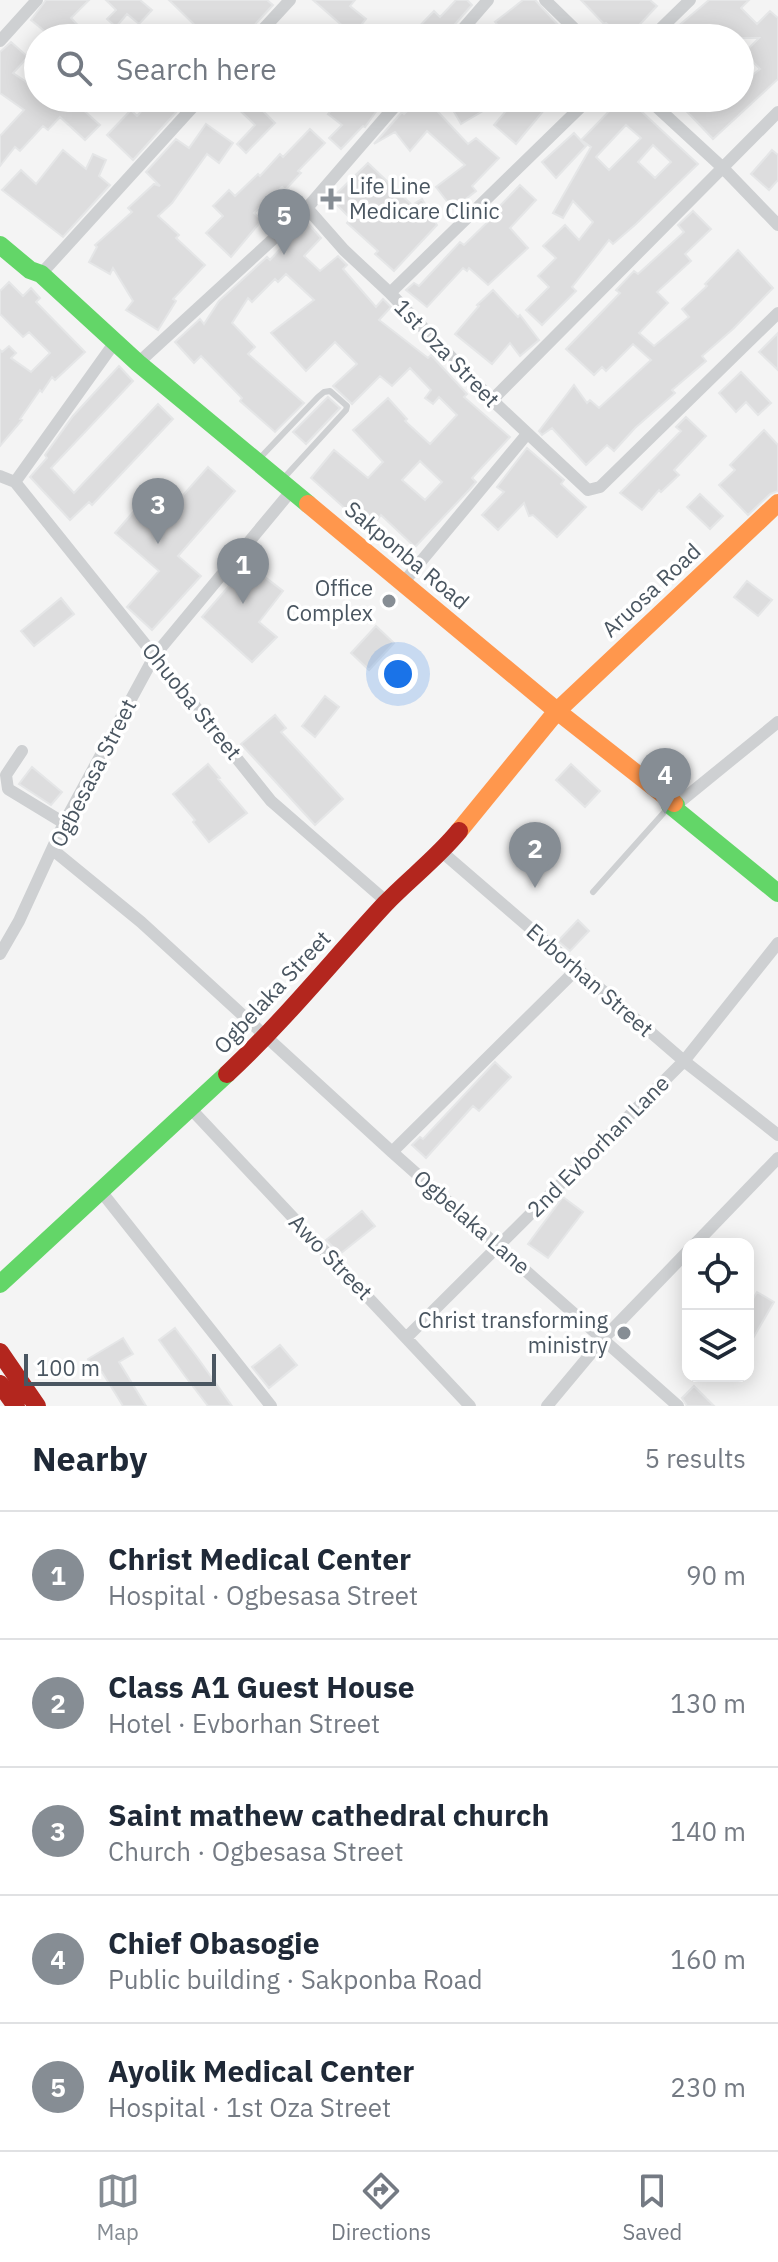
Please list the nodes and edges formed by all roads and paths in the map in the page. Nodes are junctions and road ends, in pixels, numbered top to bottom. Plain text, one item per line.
1 (37, 0) edge
2 (290, 0) edge
3 (488, 0) edge
4 (545, 0) edge
5 (690, 0) edge
6 (268, 24) edge
7 (467, 24) edge
8 (570, 24) edge
9 (665, 24) edge
10 (0, 41) edge
11 (188, 112) edge
12 (390, 112) edge
13 (576, 112) edge
14 (662, 112) edge
15 (778, 112) edge
16 (723, 168) junction
17 (307, 208) junction
18 (778, 225) edge
19 (0, 245) edge
20 (41, 274) junction
21 (390, 293) junction
22 (778, 313) edge
23 (115, 342) junction
24 (138, 363) junction
25 (492, 400) junction
26 (527, 434) junction
27 (258, 460) junction
28 (0, 476) edge
29 (15, 482) junction
30 (286, 486) junction
31 (778, 503) edge
32 (403, 583) junction
33 (155, 655) junction
34 (557, 711) junction
35 (778, 722) edge
36 (22, 751) dead end
37 (673, 805) junction
38 (64, 823) junction
39 (53, 850) junction
40 (442, 852) junction
41 (593, 892) dead end
42 (778, 893) edge
43 (387, 902) junction
44 (778, 943) edge
45 (0, 954) edge
46 (577, 969) junction
47 (266, 1038) junction
48 (684, 1061) junction
49 (191, 1109) junction
50 (778, 1135) edge
51 (392, 1152) junction
52 (778, 1158) edge
53 (100, 1190) junction
54 (701, 1238) edge
55 (498, 1245) junction
56 (682, 1257) edge
57 (0, 1284) edge
58 (407, 1337) junction
59 (603, 1339) junction
60 (0, 1352) edge
61 (0, 1384) edge
62 (16, 1406) edge
63 (37, 1406) edge
64 (271, 1406) edge
65 (470, 1406) edge
66 (547, 1406) edge
67 (678, 1406) edge

1 - 10 street
2 - 6 street
3 - 7 street
4 - 8 street
5 - 9 street
11 - 20 street
12 - 17 street
13 - 21 street
14 - 16 street
15 - 16 street
16 - 18 street
16 - 25 street
17 - 21 street, 1st Oza Street
17 - 24 street
19 - 20 main road, Sakponba Road
20 - 23 main road, Sakponba Road
21 - 25 street, 1st Oza Street
22 - 26 street, 1st Oza Street
23 - 24 main road, Sakponba Road
23 - 29 street
24 - 27 main road, Sakponba Road
25 - 26 street, 1st Oza Street
26 - 32 street
27 - 30 main road, Sakponba Road
27 - 30 lane
28 - 29 street
29 - 33 street, Ohuoba Street
30 - 32 main road, Sakponba Road
30 - 33 street, Ogbesasa Street
31 - 34 main road, Aruosa Road
32 - 34 main road, Sakponba Road
33 - 38 street, Ogbesasa Street
33 - 43 street, Ohuoba Street
34 - 37 main road, Sakponba Road
34 - 40 main road, Ogbelaka Street
35 - 37 street
36 - 38 street
37 - 41 lane
37 - 42 main road, Sakponba Road
38 - 39 street, Ogbesasa Street
39 - 45 street, Ogbesasa Street
39 - 47 street, Ogbelaka Lane
40 - 43 main road, Ogbelaka Street
40 - 46 street, Evborhan Street
43 - 47 main road, Ogbelaka Street
44 - 48 street, 2nd Evborhan Lane
46 - 48 street, Evborhan Street
46 - 51 street
47 - 49 main road, Ogbelaka Street
47 - 51 street, Ogbelaka Lane
48 - 50 street, Evborhan Street
48 - 55 street, 2nd Evborhan Lane
49 - 53 main road, Ogbelaka Street
49 - 58 street, Awo Street
51 - 55 street, Ogbelaka Lane
52 - 54 street
53 - 57 main road, Ogbelaka Street
53 - 64 street
55 - 58 street, 2nd Evborhan Lane
55 - 59 street, Ogbelaka Lane
56 - 59 street
58 - 65 street, Awo Street
59 - 66 street
59 - 67 street, Ogbelaka Lane
60 - 63 main road
61 - 62 main road

